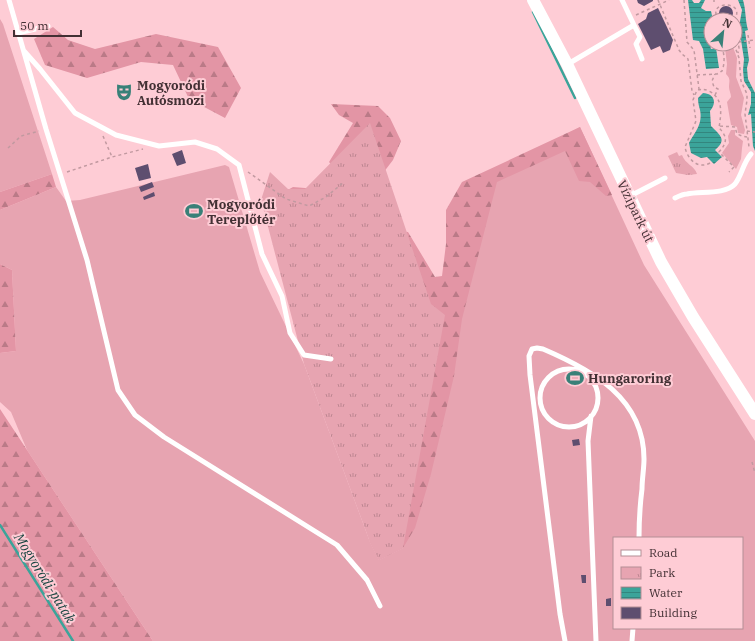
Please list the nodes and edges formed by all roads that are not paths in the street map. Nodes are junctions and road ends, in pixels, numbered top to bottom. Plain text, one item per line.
1 (9, 0) edge
2 (533, 0) edge
3 (622, 0) edge
4 (634, 25) junction
5 (48, 26) dead end
6 (18, 33) junction
7 (23, 51) junction
8 (642, 59) dead end
9 (567, 64) junction
10 (751, 154) road end
11 (665, 178) dead end
12 (629, 197) junction
13 (675, 198) dead end
14 (331, 359) dead end
15 (755, 414) edge
16 (591, 416) junction
17 (639, 537) edge
18 (380, 606) dead end
19 (633, 629) edge
20 (565, 641) edge
21 (596, 641) edge
22 (632, 641) edge

1 - 6 lane
2 - 9 street, Vízipark út
3 - 4 lane
4 - 8 lane
4 - 9 lane
5 - 6 lane
6 - 7 lane
7 - 14 lane
7 - 18 lane
9 - 12 street, Vízipark út
10 - 13 lane
11 - 12 lane
12 - 15 street, Vízipark út
16 - 16 lane
16 - 21 lane
17 - 20 lane
19 - 22 lane

